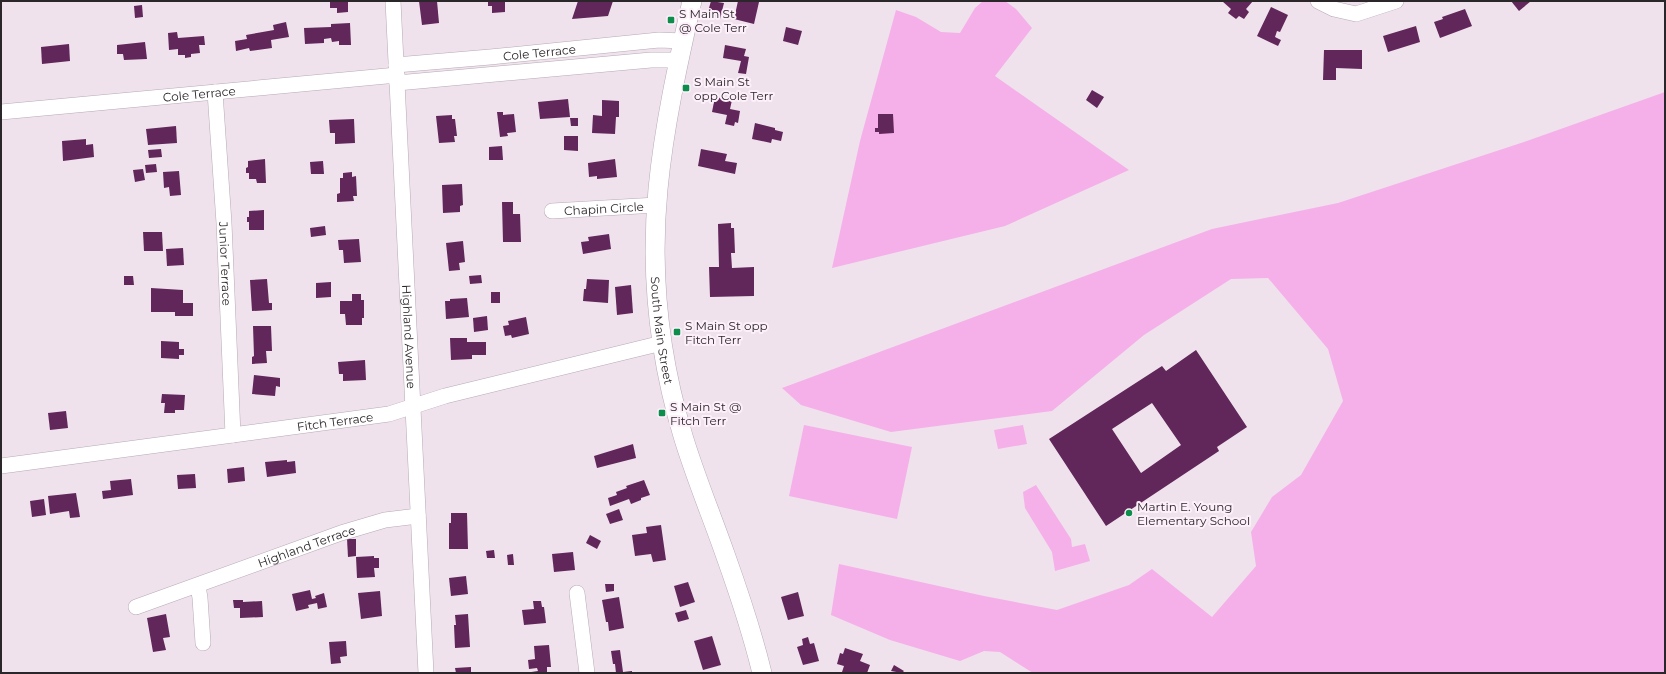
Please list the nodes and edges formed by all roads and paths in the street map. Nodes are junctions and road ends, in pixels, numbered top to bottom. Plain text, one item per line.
1 (393, 1) edge
2 (692, 1) edge
3 (1318, 1) edge
4 (1396, 1) edge
5 (683, 41) junction
6 (679, 60) junction
7 (396, 74) junction
8 (215, 92) junction
9 (1, 112) edge
10 (657, 205) junction
11 (552, 211) dead end
12 (662, 343) junction
13 (414, 407) junction
14 (232, 435) junction
15 (1, 466) edge
16 (418, 516) junction
17 (198, 586) junction
18 (577, 593) dead end
19 (136, 608) dead end
20 (203, 644) dead end
21 (426, 673) edge
22 (587, 673) edge
23 (762, 673) edge

1 - 7 street, Highland Avenue
2 - 5 main road, South Main Street
3 - 4 street
5 - 6 main road, South Main Street
5 - 7 street, Cole Terrace
6 - 7 street, Cole Terrace
6 - 10 main road, South Main Street
7 - 8 street, Cole Terrace
7 - 13 street, Highland Avenue
8 - 9 street, Cole Terrace
8 - 14 street, Junior Terrace
10 - 11 street, Chapin Circle
10 - 12 main road, South Main Street
12 - 13 street, Fitch Terrace
12 - 23 main road, South Main Street
13 - 14 street, Fitch Terrace
13 - 16 street, Highland Avenue
14 - 15 street, Fitch Terrace
16 - 17 street, Highland Terrace
16 - 21 street, Highland Avenue
17 - 19 street, Highland Terrace
17 - 20 street
18 - 22 street

